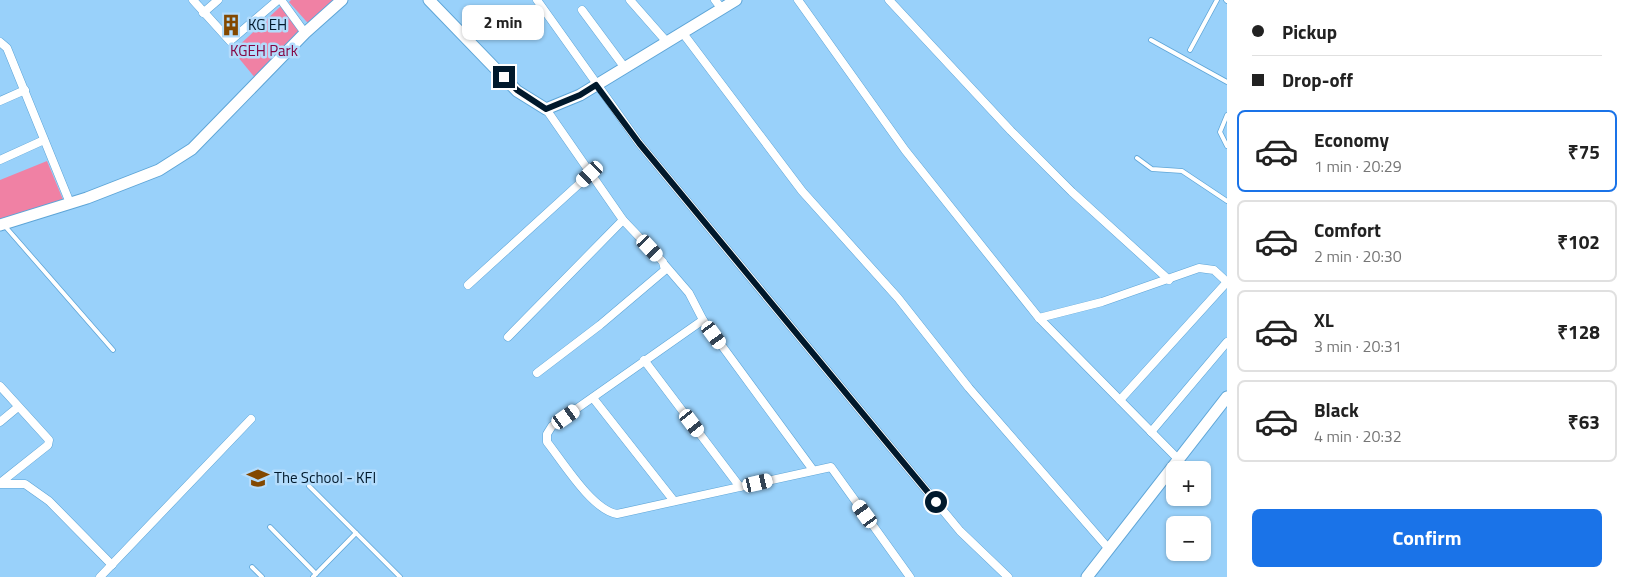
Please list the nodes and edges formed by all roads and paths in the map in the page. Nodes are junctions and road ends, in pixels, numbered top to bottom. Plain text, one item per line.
1 (193, 0) edge
2 (218, 0) edge
3 (279, 0) edge
4 (342, 0) edge
5 (429, 0) edge
6 (537, 0) edge
7 (630, 0) edge
8 (736, 0) edge
9 (798, 0) edge
10 (889, 0) edge
11 (1217, 0) edge
12 (719, 5) edge
13 (582, 10) dead end
14 (204, 12) junction
15 (682, 32) junction
16 (305, 33) junction
17 (1151, 40) dead end
18 (1, 41) edge
19 (666, 41) junction
20 (1190, 50) dead end
21 (625, 68) junction
22 (1227, 82) edge
23 (596, 85) junction
24 (24, 90) junction
25 (0, 101) edge
26 (546, 109) junction
27 (1227, 115) edge
28 (44, 140) junction
29 (1227, 146) edge
30 (1137, 158) dead end
31 (0, 160) edge
32 (590, 174) junction
33 (1227, 200) edge
34 (70, 203) junction
35 (623, 220) junction
36 (1, 225) edge
37 (663, 262) junction
38 (1169, 280) junction
39 (1227, 282) edge
40 (468, 285) dead end
41 (1039, 318) junction
42 (703, 320) junction
43 (508, 337) dead end
44 (1227, 342) edge
45 (112, 350) dead end
46 (644, 360) junction
47 (537, 373) dead end
48 (0, 386) edge
49 (1227, 396) edge
50 (593, 398) junction
51 (1120, 400) junction
52 (18, 407) junction
53 (252, 419) dead end
54 (0, 422) edge
55 (1151, 432) junction
56 (1178, 459) junction
57 (813, 470) junction
58 (0, 483) edge
59 (309, 486) dead end
60 (740, 487) junction
61 (674, 502) junction
62 (270, 527) dead end
63 (356, 533) junction
64 (1109, 549) junction
65 (112, 565) junction
66 (252, 567) dead end
67 (315, 575) edge
68 (100, 577) edge
69 (262, 577) edge
70 (400, 577) edge
71 (910, 577) edge
72 (1008, 577) edge
73 (1087, 577) edge

1 - 14 street
2 - 14 street
3 - 14 street
3 - 16 street
4 - 16 street
5 - 26 street
6 - 23 street
7 - 19 street
8 - 12 street
9 - 41 street
10 - 38 street
11 - 20 lane
12 - 15 street
13 - 21 street
15 - 19 street
15 - 64 street
16 - 34 street
17 - 22 lane
18 - 24 street
19 - 21 street
21 - 23 street
23 - 26 street
23 - 72 street
24 - 25 street
24 - 28 street
26 - 32 street
27 - 29 lane
28 - 31 street
28 - 34 street
30 - 33 lane
32 - 35 street
32 - 40 street
34 - 36 street
35 - 37 street
35 - 43 street
36 - 45 lane
37 - 42 street
37 - 47 street
38 - 39 street
38 - 41 street
39 - 51 street
41 - 51 street
42 - 46 street
42 - 57 street
44 - 55 street
46 - 50 street
46 - 60 street
48 - 52 street
49 - 56 street
50 - 61 street
50 - 61 street
51 - 55 street
52 - 54 street
52 - 58 street
53 - 65 street
55 - 56 street
56 - 64 street
57 - 60 street
57 - 71 street
58 - 65 street
59 - 63 lane
60 - 61 street
62 - 67 lane
63 - 67 lane
63 - 70 lane
64 - 73 street
65 - 68 street
66 - 69 lane

